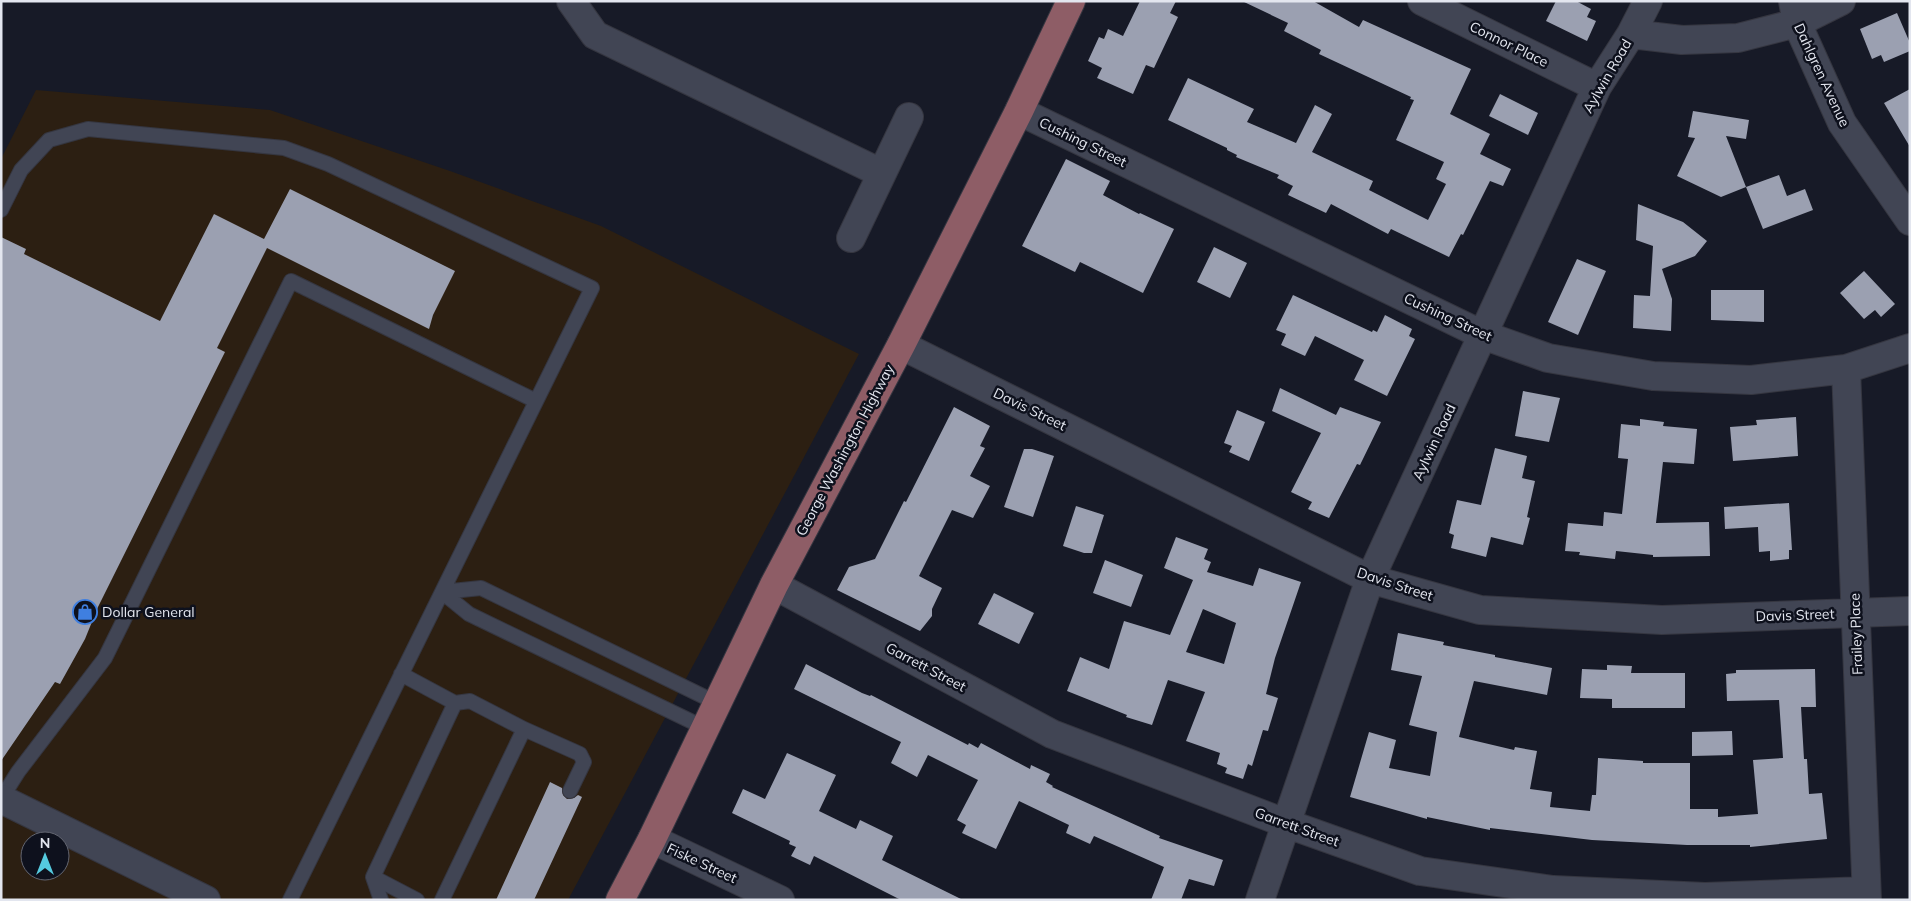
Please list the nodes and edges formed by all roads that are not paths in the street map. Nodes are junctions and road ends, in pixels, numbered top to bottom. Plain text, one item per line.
1 (571, 1) edge
2 (1071, 1) edge
3 (1422, 1) edge
4 (1648, 1) edge
5 (1841, 1) edge
6 (1795, 12) edge
7 (1631, 34) junction
8 (1597, 87) junction
9 (1019, 111) junction
10 (909, 117) dead end
11 (881, 173) junction
12 (1, 210) edge
13 (1910, 221) edge
14 (851, 238) dead end
15 (1483, 335) junction
16 (901, 345) junction
17 (1910, 348) edge
18 (1846, 369) junction
19 (536, 401) junction
20 (1370, 579) junction
21 (774, 585) junction
22 (442, 592) junction
23 (1910, 611) edge
24 (1855, 613) junction
25 (401, 674) junction
26 (455, 703) junction
27 (717, 703) junction
28 (704, 728) junction
29 (524, 730) junction
30 (570, 791) dead end
31 (1, 799) edge
32 (1285, 823) junction
33 (652, 839) junction
34 (374, 877) junction
35 (1866, 895) edge
36 (206, 900) edge
37 (290, 900) edge
38 (381, 900) edge
39 (417, 900) edge
40 (442, 900) edge
41 (620, 900) edge
42 (780, 900) edge
43 (1260, 900) edge

1 - 11 street
2 - 9 main road, George Washington Highway
3 - 8 street, Connor Place
4 - 7 street, Aylwin Road
5 - 6 street
6 - 7 street
6 - 13 street, Dahlgren Avenue
7 - 8 street, Aylwin Road
8 - 15 street, Aylwin Road
9 - 15 street, Cushing Street
9 - 16 main road, George Washington Highway
10 - 11 street
11 - 14 street
12 - 19 lane
15 - 18 street, Cushing Street
15 - 20 street, Aylwin Road
16 - 20 street, Davis Street
16 - 21 main road, George Washington Highway
17 - 18 street, Cushing Street
18 - 24 street, Frailey Place
19 - 22 lane
19 - 31 lane
20 - 24 street, Davis Street
20 - 32 street, Aylwin Road
21 - 27 main road, George Washington Highway
21 - 32 street, Garrett Street
22 - 25 lane
22 - 27 lane
22 - 28 lane
23 - 24 street, Davis Street
24 - 35 street, Frailey Place
25 - 26 lane
25 - 37 lane
26 - 29 lane
26 - 34 lane
27 - 28 main road, George Washington Highway
28 - 33 main road, George Washington Highway
29 - 30 lane
29 - 40 lane
31 - 36 street
32 - 35 street, Garrett Street
32 - 43 street, Aylwin Road
33 - 41 main road, George Washington Highway
33 - 42 street, Fiske Street
34 - 38 lane
34 - 39 lane

